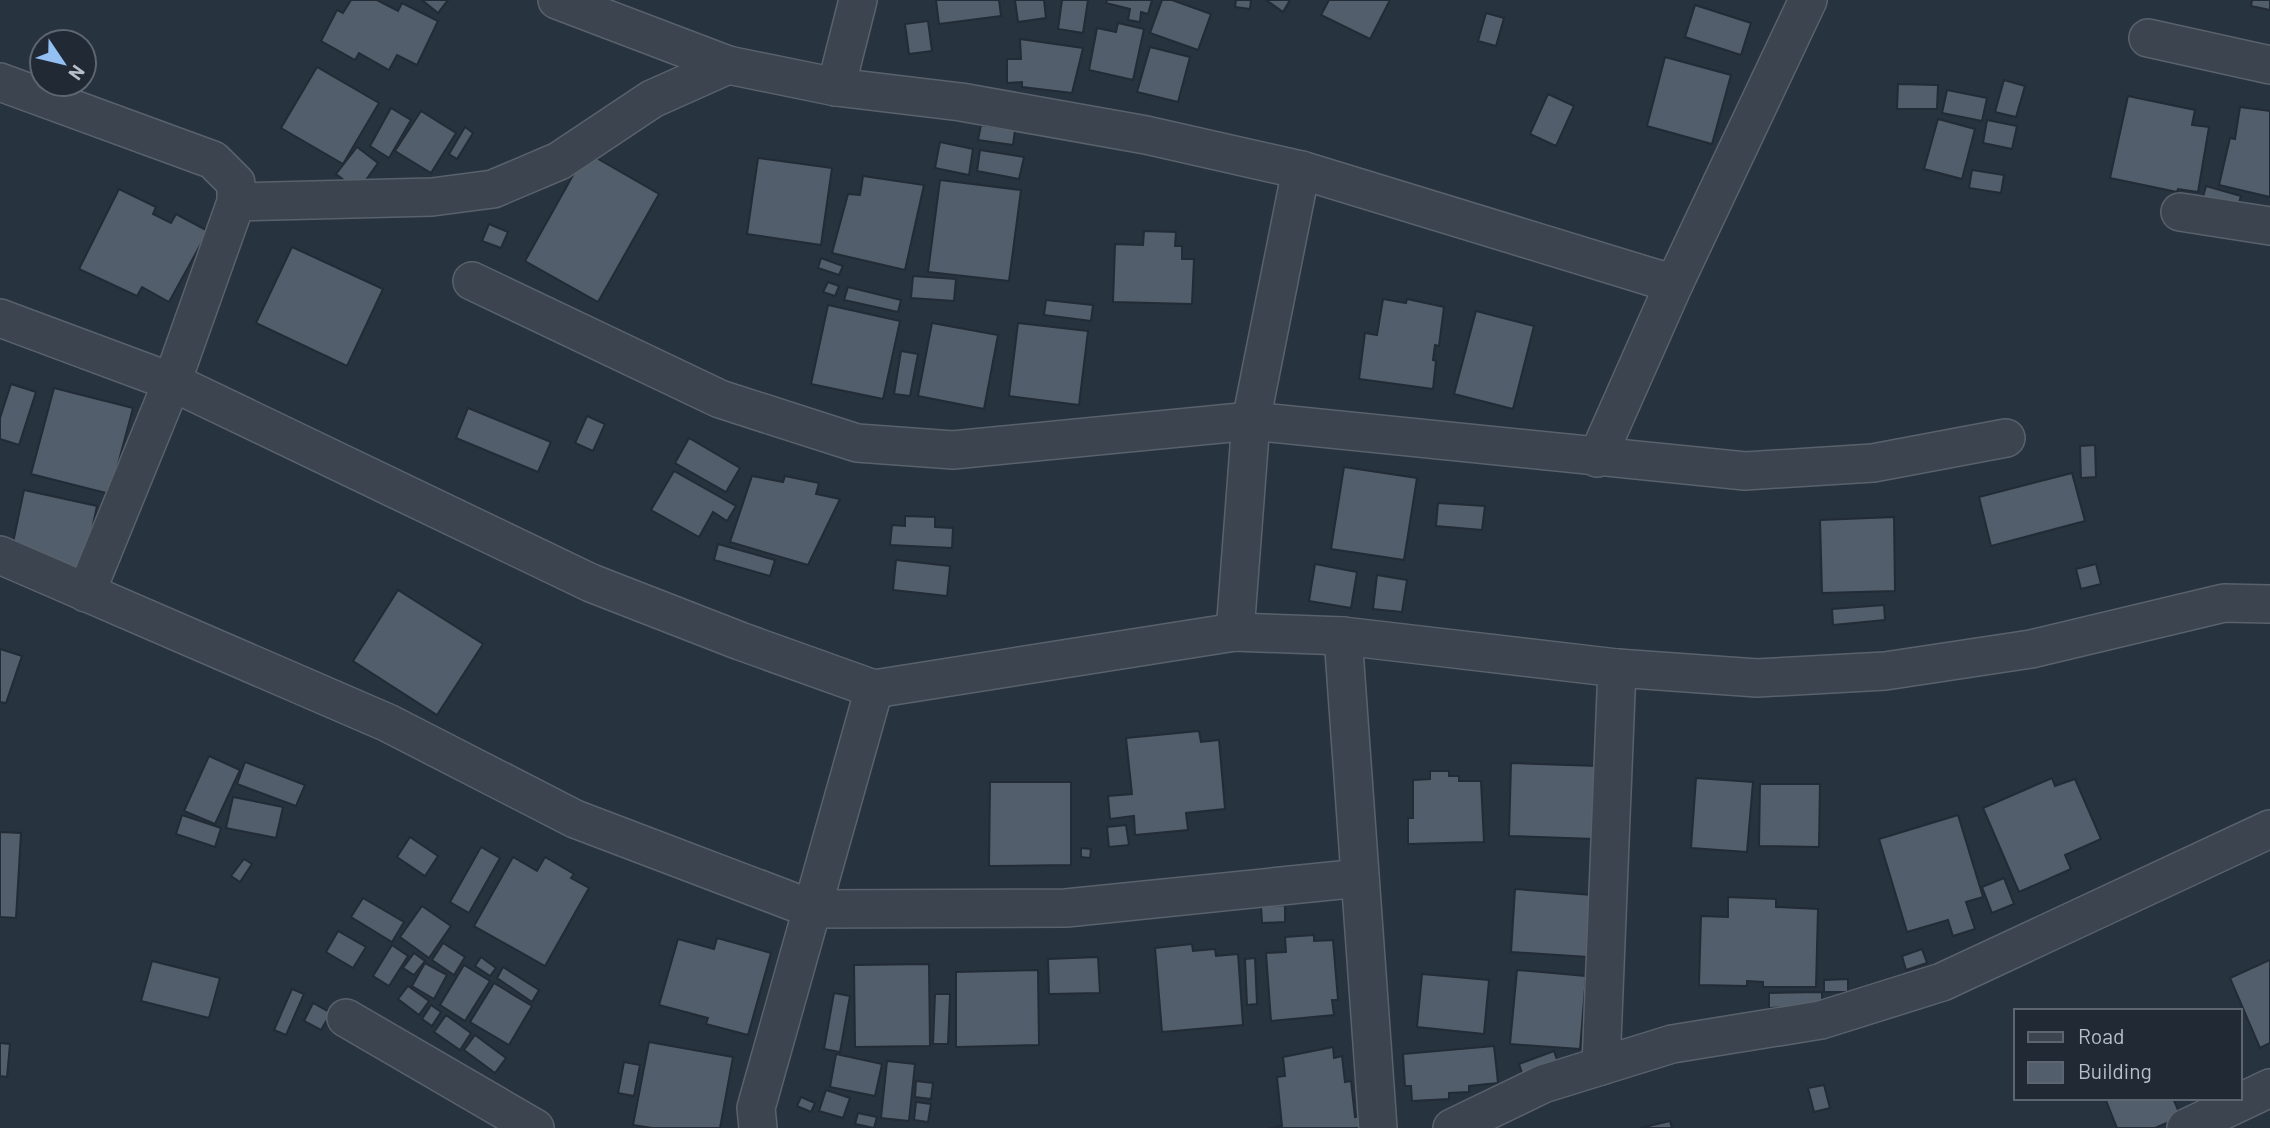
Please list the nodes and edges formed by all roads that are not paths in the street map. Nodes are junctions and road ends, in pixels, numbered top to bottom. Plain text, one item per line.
1 (557, 0) edge
2 (858, 0) edge
3 (1808, 0) edge
4 (2148, 38) dead end
5 (728, 65) junction
6 (2270, 65) edge
7 (0, 82) edge
8 (836, 87) junction
9 (1301, 170) junction
10 (236, 202) junction
11 (2180, 212) dead end
12 (2270, 226) edge
13 (472, 281) dead end
14 (1674, 284) junction
15 (0, 318) edge
16 (173, 382) junction
17 (1251, 421) junction
18 (2007, 438) dead end
19 (1597, 458) junction
20 (0, 555) edge
21 (86, 593) junction
22 (2270, 604) edge
23 (1235, 632) junction
24 (1343, 636) junction
25 (1617, 668) junction
26 (874, 689) junction
27 (2270, 829) edge
28 (1360, 878) junction
29 (811, 909) junction
30 (346, 1018) dead end
31 (1601, 1066) junction
32 (2270, 1088) edge
33 (535, 1128) edge
34 (758, 1128) edge
35 (1378, 1128) edge
36 (1452, 1128) edge
37 (2186, 1128) edge

1 - 5 street
2 - 8 street
3 - 14 street
4 - 6 street
5 - 8 street
5 - 10 street
7 - 10 street
8 - 9 street
9 - 14 street
9 - 17 street
10 - 16 street
11 - 12 street
13 - 17 street
14 - 19 street
15 - 16 street
16 - 21 street
16 - 26 street
17 - 19 street
17 - 23 street
18 - 19 street
20 - 21 street
21 - 29 street
22 - 25 street
23 - 24 street
23 - 26 street
24 - 25 street
24 - 28 street
25 - 31 street
26 - 29 street
27 - 31 street
28 - 29 street
28 - 35 street
29 - 34 street
30 - 33 street
31 - 36 street
32 - 37 street

